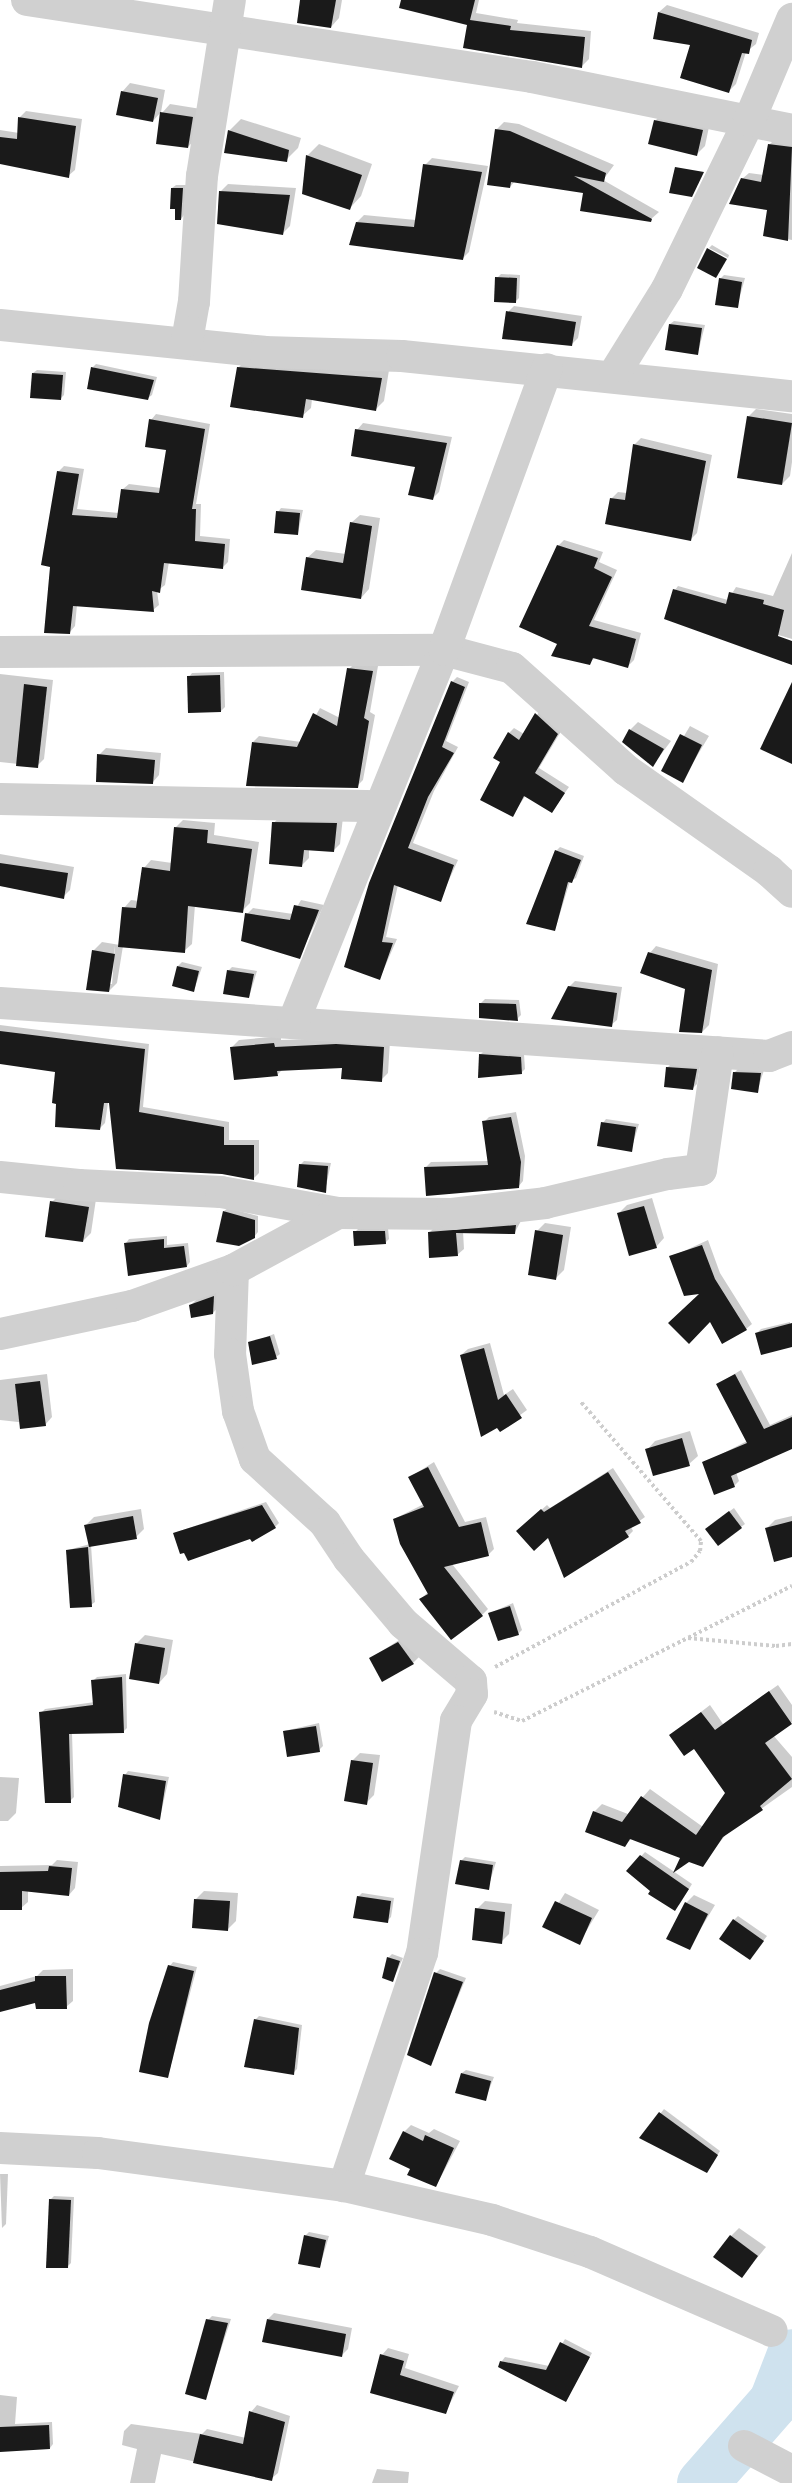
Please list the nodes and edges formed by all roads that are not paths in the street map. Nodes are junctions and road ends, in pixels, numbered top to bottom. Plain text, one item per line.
1 (27, 0) edge
2 (227, 14) edge
3 (792, 19) edge
4 (749, 122) junction
5 (792, 130) edge
6 (0, 325) edge
7 (187, 341) junction
8 (547, 369) junction
9 (614, 376) junction
10 (792, 396) edge
11 (444, 650) junction
12 (0, 652) edge
13 (0, 799) edge
14 (378, 806) junction
15 (792, 892) edge
16 (0, 1003) edge
17 (293, 1023) junction
18 (792, 1047) edge
19 (718, 1052) junction
20 (0, 1177) edge
21 (338, 1213) junction
22 (233, 1270) junction
23 (0, 1334) edge
24 (0, 2148) edge
25 (344, 2186) junction
26 (772, 2331) dead end
27 (744, 2446) dead end
28 (792, 2471) edge

1 - 2 street
2 - 4 street
2 - 7 street
3 - 4 street
4 - 5 street
4 - 9 street
6 - 7 street
7 - 8 street
8 - 9 street
8 - 11 street
9 - 10 street
11 - 12 street
11 - 14 street
11 - 15 street
13 - 14 street
14 - 17 street
16 - 17 street
17 - 19 street
18 - 19 street
19 - 21 street
20 - 21 street
21 - 22 street
22 - 23 street
22 - 25 street
24 - 25 street
25 - 26 street
27 - 28 street

